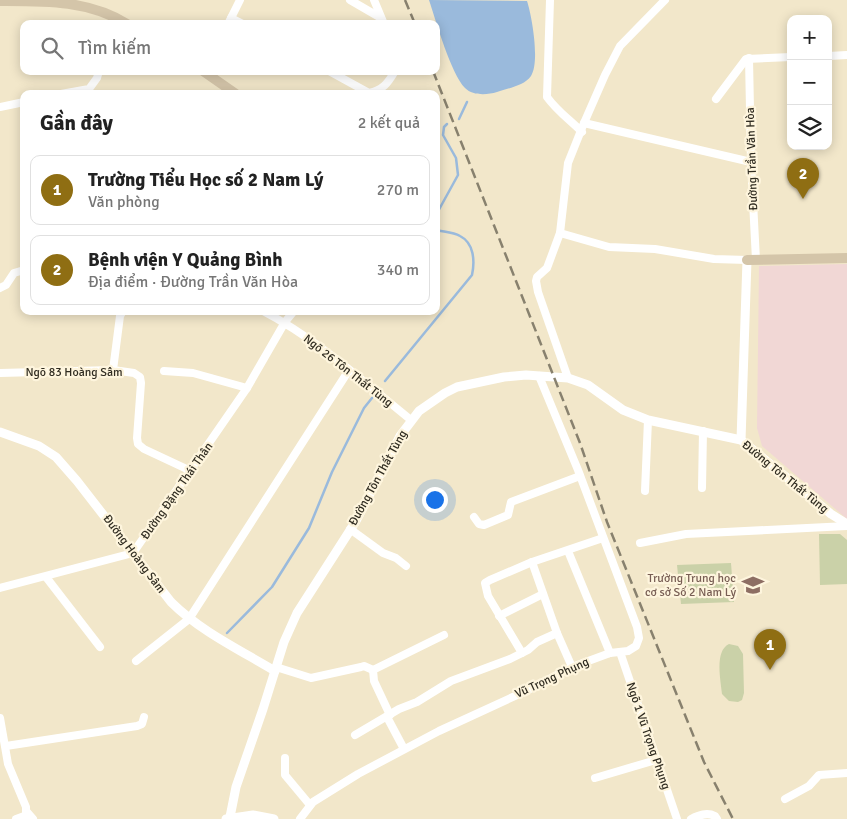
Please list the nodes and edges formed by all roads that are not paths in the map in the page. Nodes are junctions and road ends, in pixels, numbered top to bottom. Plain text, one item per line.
1 (240, 0) edge
2 (350, 0) edge
3 (374, 0) edge
4 (550, 0) edge
5 (665, 0) edge
6 (0, 1) edge
7 (115, 20) edge
8 (230, 20) edge
9 (380, 20) edge
10 (382, 20) edge
11 (847, 55) edge
12 (832, 56) edge
13 (787, 57) edge
14 (749, 58) junction
15 (98, 75) edge
16 (209, 75) edge
17 (336, 75) edge
18 (393, 75) edge
19 (91, 90) edge
20 (230, 90) edge
21 (364, 90) edge
22 (381, 90) edge
23 (716, 99) dead end
24 (20, 103) edge
25 (0, 107) edge
26 (584, 123) junction
27 (582, 132) junction
28 (751, 162) junction
29 (560, 233) junction
30 (847, 258) edge
31 (752, 260) junction
32 (20, 272) edge
33 (0, 288) edge
34 (121, 315) edge
35 (271, 315) edge
36 (291, 315) edge
37 (285, 322) junction
38 (113, 370) junction
39 (349, 370) junction
40 (164, 371) dead end
41 (0, 373) edge
42 (539, 376) junction
43 (568, 378) junction
44 (247, 388) junction
45 (411, 420) junction
46 (648, 420) junction
47 (703, 431) junction
48 (0, 432) edge
49 (741, 440) junction
50 (191, 471) junction
51 (580, 476) junction
52 (702, 488) dead end
53 (645, 491) dead end
54 (474, 517) dead end
55 (847, 525) edge
56 (350, 529) junction
57 (603, 538) junction
58 (640, 543) dead end
59 (568, 551) junction
60 (134, 553) junction
61 (532, 562) junction
62 (406, 566) dead end
63 (46, 577) junction
64 (0, 588) edge
65 (543, 594) junction
66 (499, 616) junction
67 (189, 619) junction
68 (557, 632) junction
69 (444, 635) dead end
70 (100, 647) dead end
71 (620, 652) junction
72 (522, 653) junction
73 (610, 653) junction
74 (136, 661) dead end
75 (572, 667) junction
76 (276, 669) junction
77 (373, 670) junction
78 (388, 716) junction
79 (144, 717) dead end
80 (0, 718) edge
81 (355, 735) dead end
82 (3, 742) edge
83 (404, 749) junction
84 (285, 758) dead end
85 (656, 760) junction
86 (847, 773) edge
87 (595, 778) dead end
88 (785, 799) dead end
89 (310, 805) junction
90 (26, 811) junction
91 (228, 818) edge
92 (16, 819) edge
93 (33, 819) edge
94 (274, 819) edge
95 (300, 819) edge
96 (678, 819) edge
97 (692, 819) edge
98 (717, 819) edge

1 - 8 street
2 - 9 street
3 - 10 street
4 - 27 street
5 - 26 street
6 - 7 main road
11 - 12 street
13 - 14 street
14 - 23 street
14 - 28 street, Đường Trần Văn Hòa
15 - 19 street
16 - 20 main road
17 - 21 street
18 - 22 street
24 - 25 street
26 - 27 street
26 - 28 street
27 - 29 street
28 - 31 street, Đường Trần Văn Hòa
29 - 31 street
29 - 43 street
30 - 31 main road
31 - 49 street, Đường Trần Văn Hòa
32 - 33 street
34 - 38 street
35 - 37 street, Ngõ 26 Tôn Thất Tùng
36 - 37 street, Đường Đặng Thái Thân
37 - 39 street, Ngõ 26 Tôn Thất Tùng
37 - 44 street, Đường Đặng Thái Thân
38 - 41 street, Ngõ 83 Hoàng Sâm
38 - 50 street, Ngõ 83 Hoàng Sâm
39 - 45 street, Ngõ 26 Tôn Thất Tùng
39 - 67 street
40 - 44 street
42 - 43 street, Đường Tôn Thất Tùng
42 - 45 street, Đường Tôn Thất Tùng
42 - 51 street, Vũ Trọng Phụng
43 - 46 street, Đường Tôn Thất Tùng
44 - 50 street, Đường Đặng Thái Thân
45 - 56 street, Đường Tôn Thất Tùng
46 - 47 street, Đường Tôn Thất Tùng
46 - 53 street
47 - 49 street, Đường Tôn Thất Tùng
47 - 52 street
48 - 60 street, Đường Hoàng Sâm
49 - 55 street, Đường Tôn Thất Tùng
50 - 60 street, Đường Đặng Thái Thân
51 - 54 street
51 - 57 street, Vũ Trọng Phụng
55 - 58 street
56 - 62 street
56 - 76 street, Đường Tôn Thất Tùng
57 - 59 street
57 - 71 street, Vũ Trọng Phụng
59 - 61 street
59 - 73 street
60 - 63 street, Đường Đặng Thái Thân
60 - 67 street, Đường Hoàng Sâm
61 - 65 street
61 - 66 street
63 - 64 street, Đường Đặng Thái Thân
63 - 70 street
65 - 66 street
65 - 68 street
66 - 72 street
67 - 74 street
67 - 76 street, Đường Hoàng Sâm
68 - 72 street
68 - 75 street
69 - 77 street
71 - 73 street, Vũ Trọng Phụng
71 - 85 street, Ngõ 1 Vũ Trọng Phụng
72 - 78 street
73 - 75 street, Vũ Trọng Phụng
75 - 83 street, Vũ Trọng Phụng
76 - 77 street
76 - 91 street, Đường Tôn Thất Tùng
77 - 78 street
78 - 81 street
78 - 83 street
79 - 82 street
80 - 82 street
82 - 90 street
83 - 89 street, Vũ Trọng Phụng
84 - 89 street
85 - 87 street
85 - 96 street, Ngõ 1 Vũ Trọng Phụng
86 - 88 street
89 - 95 street, Vũ Trọng Phụng
90 - 92 street
90 - 93 street
91 - 94 street
97 - 98 street

